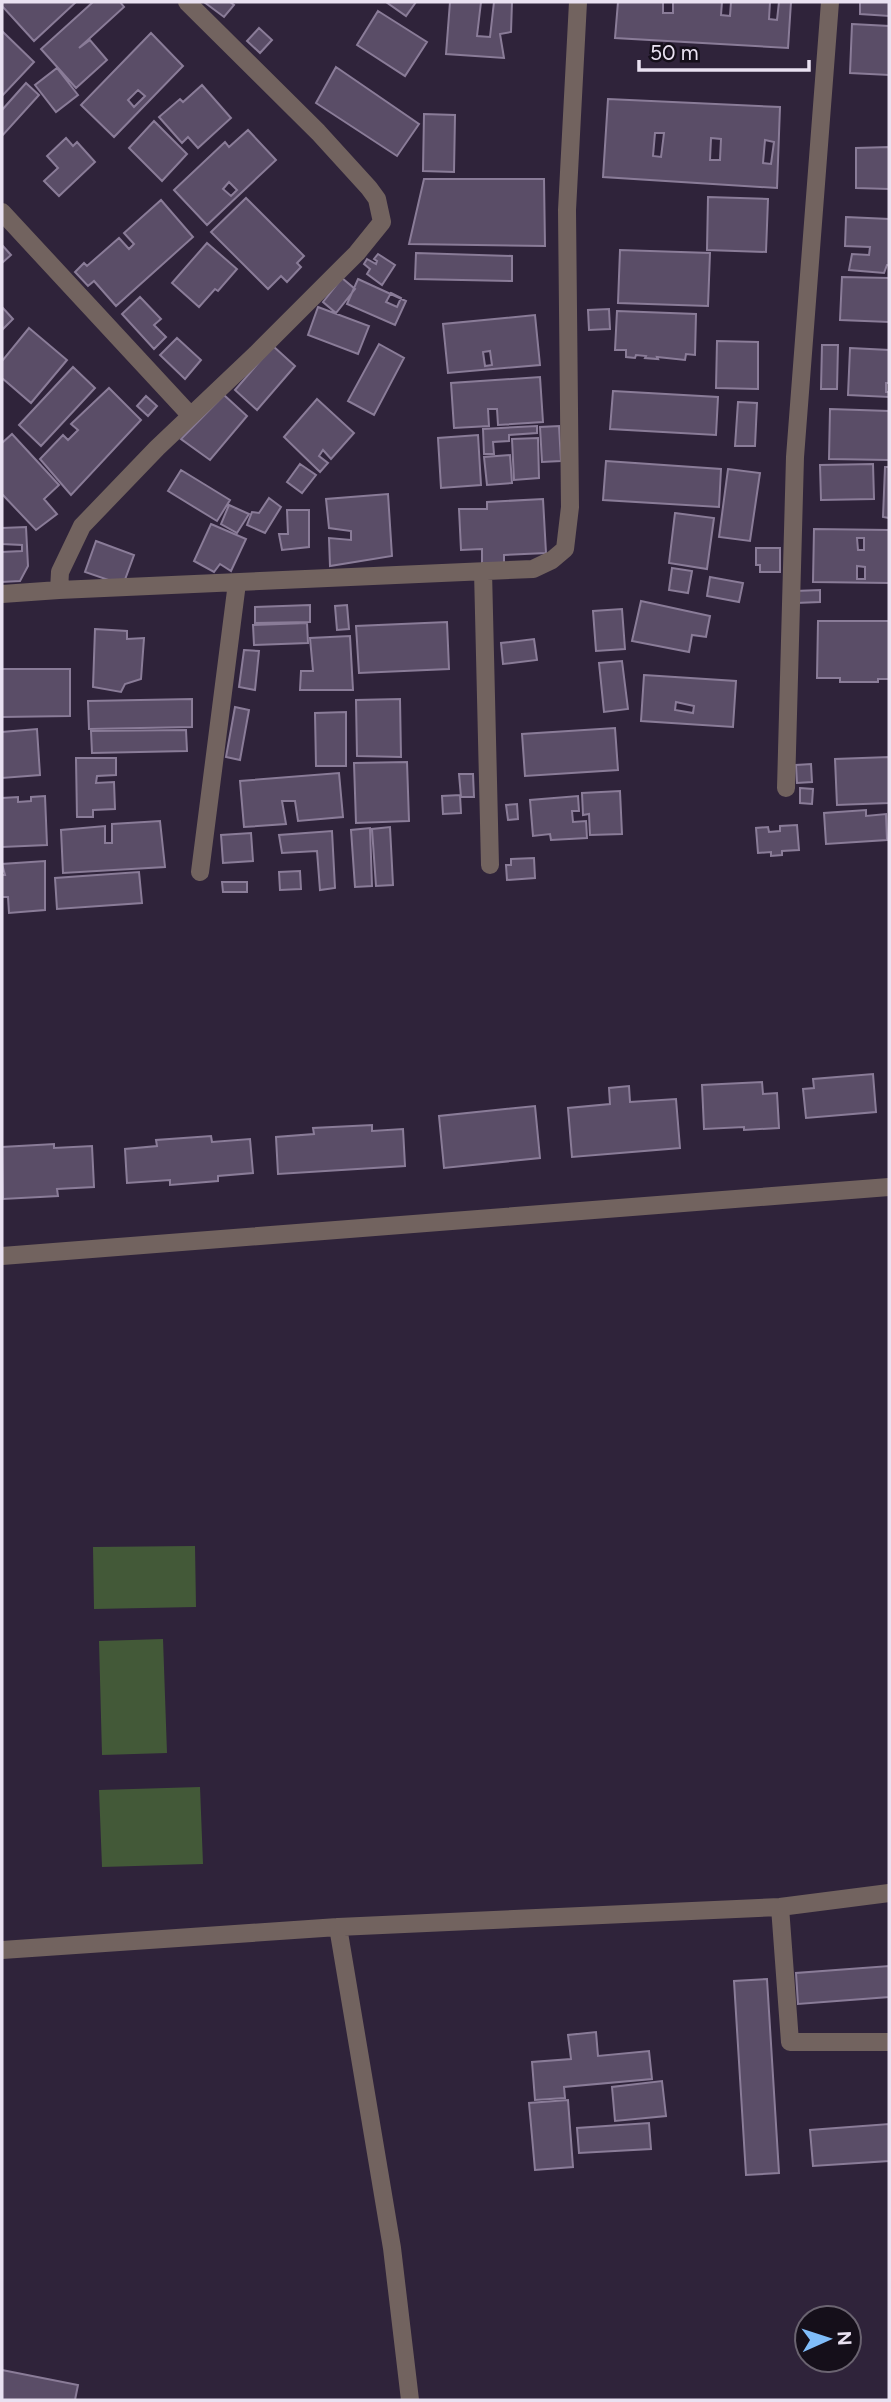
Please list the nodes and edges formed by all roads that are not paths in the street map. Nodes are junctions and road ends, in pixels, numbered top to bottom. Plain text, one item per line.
1 (187, 2) edge
2 (578, 2) edge
3 (830, 2) edge
4 (2, 212) edge
5 (191, 416) junction
6 (483, 571) junction
7 (237, 583) junction
8 (59, 590) junction
9 (2, 594) edge
10 (786, 788) dead end
11 (490, 865) dead end
12 (200, 872) dead end
13 (889, 1187) edge
14 (2, 1256) edge
15 (889, 1892) edge
16 (780, 1907) junction
17 (338, 1927) junction
18 (2, 1950) edge
19 (889, 2042) edge
20 (410, 2400) edge

1 - 5 street
2 - 6 street
3 - 10 street
4 - 5 street
5 - 8 street
6 - 7 street
6 - 11 street
7 - 8 street
7 - 12 street
8 - 9 street
13 - 14 street
15 - 16 street
16 - 17 street
16 - 19 street
17 - 18 street
17 - 20 street

